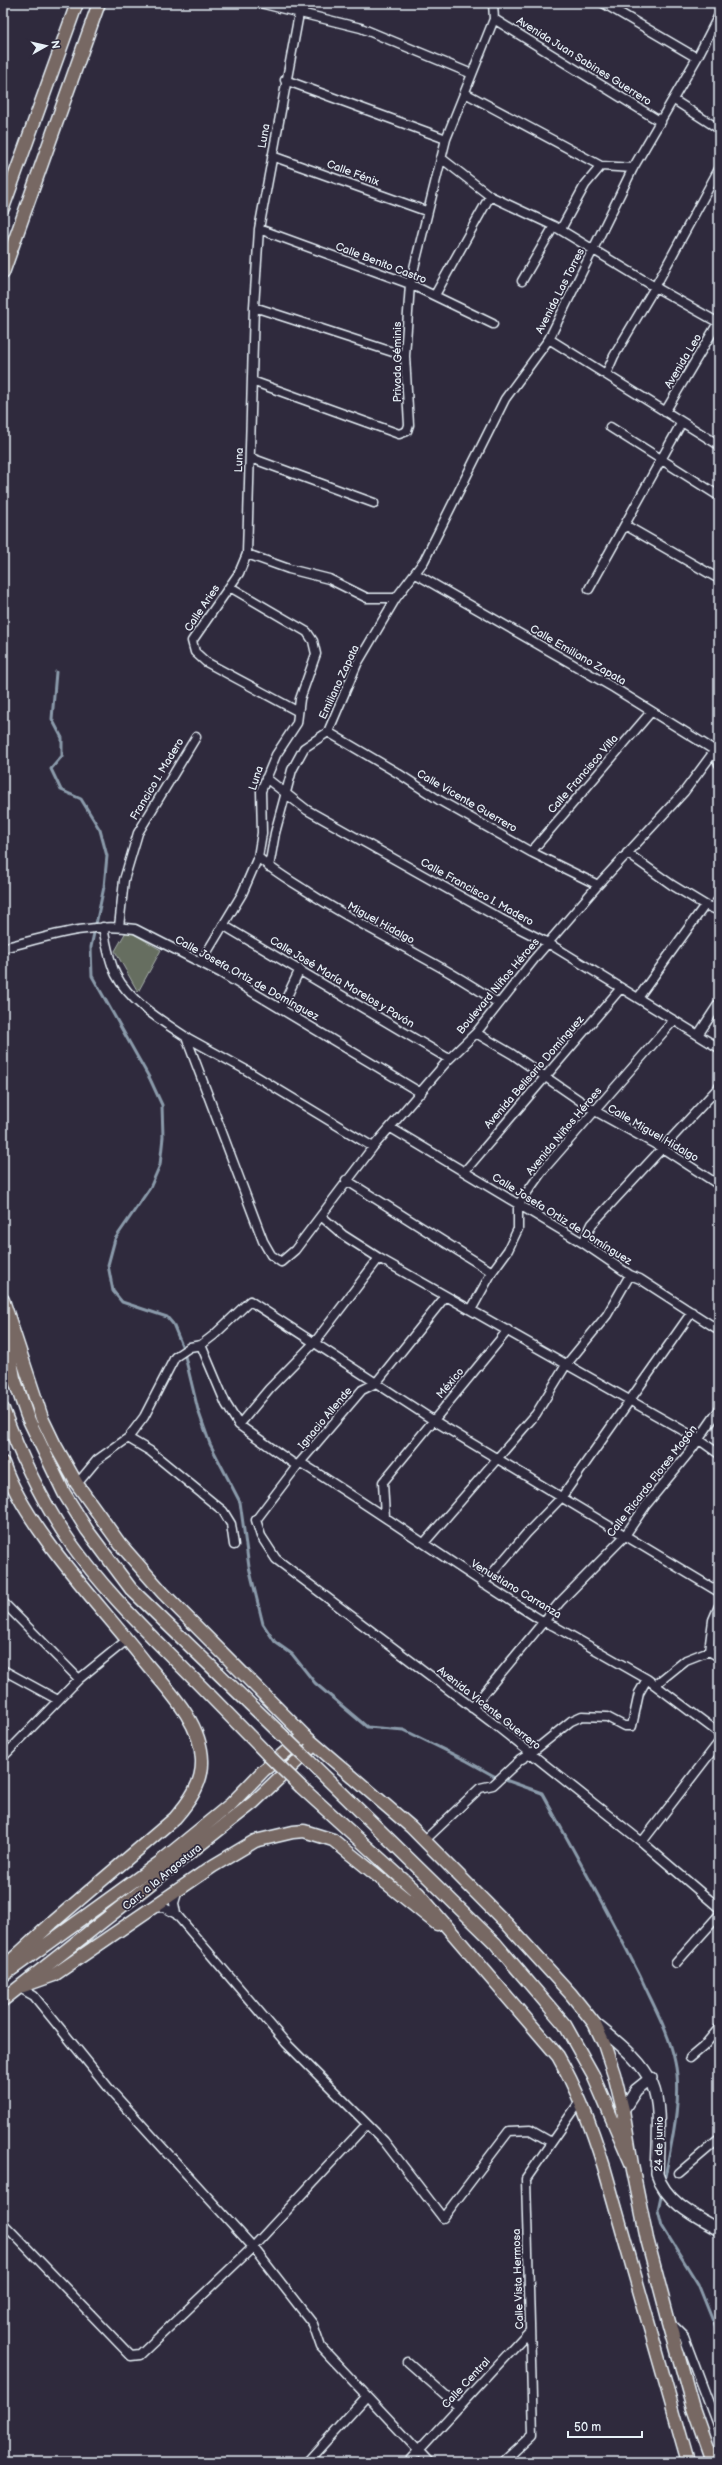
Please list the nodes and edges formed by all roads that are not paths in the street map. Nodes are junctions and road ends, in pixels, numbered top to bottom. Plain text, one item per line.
1 (77, 3) edge
2 (100, 3) edge
3 (260, 3) edge
4 (493, 3) edge
5 (603, 3) edge
6 (290, 6) edge
7 (300, 7) edge
8 (719, 15) edge
9 (494, 19) junction
10 (697, 58) junction
11 (472, 74) junction
12 (285, 80) junction
13 (465, 93) junction
14 (674, 100) junction
15 (661, 122) junction
16 (719, 129) edge
17 (446, 139) junction
18 (272, 156) junction
19 (441, 158) junction
20 (601, 166) junction
21 (633, 168) junction
22 (719, 169) edge
23 (490, 196) junction
24 (3, 208) edge
25 (426, 211) junction
26 (558, 228) junction
27 (259, 229) junction
28 (593, 250) junction
29 (3, 273) edge
30 (522, 281) dead end
31 (410, 284) junction
32 (655, 287) junction
33 (435, 295) junction
34 (254, 307) junction
35 (719, 322) edge
36 (493, 324) dead end
37 (549, 339) junction
38 (405, 356) junction
39 (606, 374) junction
40 (252, 381) junction
41 (665, 412) junction
42 (682, 422) junction
43 (610, 427) dead end
44 (719, 445) edge
45 (251, 458) junction
46 (662, 461) junction
47 (719, 496) edge
48 (374, 503) dead end
49 (625, 525) junction
50 (247, 554) junction
51 (416, 574) junction
52 (719, 578) edge
53 (230, 587) junction
54 (589, 589) dead end
55 (396, 598) junction
56 (297, 711) junction
57 (651, 712) junction
58 (328, 732) junction
59 (196, 737) dead end
60 (717, 748) edge
61 (719, 764) edge
62 (266, 778) junction
63 (285, 794) junction
64 (531, 852) junction
65 (627, 853) junction
66 (258, 857) junction
67 (269, 867) junction
68 (598, 885) junction
69 (719, 899) edge
70 (705, 905) junction
71 (716, 909) edge
72 (223, 925) junction
73 (100, 927) junction
74 (119, 927) junction
75 (548, 943) junction
76 (3, 948) edge
77 (201, 962) junction
78 (300, 969) junction
79 (621, 988) junction
80 (638, 998) junction
81 (498, 1003) junction
82 (719, 1003) edge
83 (281, 1009) junction
84 (674, 1020) junction
85 (476, 1033) junction
86 (698, 1035) junction
87 (186, 1037) junction
88 (719, 1048) edge
89 (449, 1059) junction
90 (545, 1076) junction
91 (719, 1087) edge
92 (421, 1093) junction
93 (595, 1111) junction
94 (391, 1128) junction
95 (373, 1147) junction
96 (662, 1148) junction
97 (465, 1171) junction
98 (346, 1180) junction
99 (719, 1185) edge
100 (518, 1205) junction
101 (321, 1216) junction
102 (584, 1243) junction
103 (379, 1258) junction
104 (492, 1272) junction
105 (630, 1275) junction
106 (445, 1297) junction
107 (3, 1300) edge
108 (471, 1310) junction
109 (692, 1312) junction
110 (3, 1315) edge
111 (508, 1330) junction
112 (719, 1330) edge
113 (315, 1342) junction
114 (201, 1345) junction
115 (566, 1365) junction
116 (376, 1383) junction
117 (631, 1402) junction
118 (3, 1410) edge
119 (719, 1410) edge
120 (433, 1420) junction
121 (240, 1425) junction
122 (128, 1438) junction
123 (698, 1439) junction
124 (719, 1454) edge
125 (497, 1458) junction
126 (3, 1463) edge
127 (299, 1465) junction
128 (77, 1484) junction
129 (561, 1498) junction
130 (385, 1517) junction
131 (256, 1520) joint
132 (624, 1537) junction
133 (424, 1544) junction
134 (234, 1545) dead end
135 (483, 1584) junction
136 (719, 1592) edge
137 (3, 1602) edge
138 (719, 1606) edge
139 (544, 1622) junction
140 (128, 1639) junction
141 (709, 1651) junction
142 (719, 1657) edge
143 (3, 1670) edge
144 (647, 1679) junction
145 (79, 1680) junction
146 (655, 1685) junction
147 (58, 1700) junction
148 (472, 1708) junction
149 (719, 1733) edge
150 (305, 1736) junction
151 (719, 1742) edge
152 (314, 1745) junction
153 (530, 1754) junction
154 (3, 1757) edge
155 (424, 1841) junction
156 (642, 1842) junction
157 (178, 1890) junction
158 (151, 1908) junction
159 (719, 1908) edge
160 (176, 1914) junction
161 (719, 1915) edge
162 (458, 1940) junction
163 (676, 1963) dead end
164 (3, 1968) edge
165 (3, 1976) edge
166 (22, 1987) junction
167 (3, 2000) edge
168 (594, 2023) junction
169 (719, 2028) edge
170 (690, 2058) dead end
171 (651, 2078) junction
172 (581, 2100) junction
173 (623, 2110) junction
174 (367, 2124) junction
175 (719, 2139) edge
176 (551, 2142) junction
177 (632, 2164) junction
178 (678, 2173) dead end
179 (3, 2223) edge
180 (719, 2230) edge
181 (253, 2247) junction
182 (669, 2322) junction
183 (530, 2330) junction
184 (408, 2362) dead end
185 (366, 2397) junction
186 (459, 2407) junction
187 (719, 2430) edge
188 (419, 2451) junction
189 (307, 2462) edge
190 (408, 2462) edge
191 (430, 2462) edge
192 (503, 2462) edge
193 (688, 2462) edge
194 (712, 2462) edge

1 - 24 main road
2 - 29 main road
3 - 6 street
4 - 9 street
5 - 10 street
6 - 7 street
7 - 11 street
7 - 12 street, Luna
8 - 10 street, Avenida Las Torres
9 - 11 street, Privada Géminis
9 - 15 street, Avenida Juan Sabines Guerrero
10 - 14 street, Avenida Las Torres
11 - 13 street, Privada Géminis
12 - 17 street
12 - 18 street, Luna
13 - 17 street, Privada Géminis
13 - 20 street
14 - 15 street, Avenida Las Torres
14 - 16 street
15 - 21 street, Avenida Las Torres
17 - 19 street, Privada Géminis
18 - 25 street, Calle Fénix
18 - 27 street, Luna
19 - 23 street
19 - 25 street, Privada Géminis
20 - 21 street
20 - 26 street
21 - 28 street, Avenida Las Torres
22 - 32 street
23 - 26 street
23 - 33 street
25 - 31 street, Privada Géminis
26 - 28 street
26 - 30 street
27 - 31 street, Calle Benito Castro
27 - 34 street, Luna
28 - 32 street
28 - 37 street, Avenida Las Torres
31 - 33 street, Calle Benito Castro
31 - 38 street, Privada Géminis
32 - 35 street
32 - 39 street
33 - 36 street, Calle Benito Castro
34 - 38 street
34 - 40 street, Luna
35 - 41 street, Avenida Leo
37 - 39 street
37 - 51 street, Avenida Las Torres
38 - 40 street, Privada Géminis
39 - 41 street
40 - 45 street, Luna
41 - 42 street
42 - 44 street
42 - 46 street
43 - 46 street
45 - 48 street
45 - 50 street, Luna
46 - 47 street
46 - 49 street
49 - 52 street
49 - 54 street
50 - 53 street, Luna
50 - 55 street
51 - 55 street, Emiliano Zapata
51 - 57 street, Calle Emiliano Zapata
53 - 56 street, Luna
53 - 56 street, Calle Aries
55 - 58 street, Emiliano Zapata
56 - 62 street, Luna
57 - 60 street, Calle Emiliano Zapata
57 - 64 street, Calle Francisco Villa
58 - 63 street, Emiliano Zapata
58 - 64 street, Calle Vicente Guerrero
59 - 74 street, Francico I. Madero
60 - 61 street
60 - 65 street, Boulevard Niños Héroes
62 - 63 street, Calle Francisco I. Madero
62 - 66 street, Luna
63 - 67 street, Emiliano Zapata
63 - 75 street, Calle Francisco I. Madero
64 - 68 street, Calle Vicente Guerrero
65 - 68 street, Boulevard Niños Héroes
65 - 70 street
66 - 67 street, Miguel Hidalgo
66 - 72 street, Luna
67 - 81 street, Miguel Hidalgo
68 - 75 street, Boulevard Niños Héroes
69 - 71 street
70 - 71 street
70 - 80 street
72 - 77 street, Luna
72 - 78 street, Calle José María Morelos y Pavón
73 - 74 street, Calle Josefa Ortiz de Domínguez
73 - 76 street, Calle Josefa Ortiz de Domínguez
73 - 87 street
74 - 77 street, Calle Josefa Ortiz de Domínguez
75 - 79 street, Calle Francisco I. Madero
75 - 81 street, Boulevard Niños Héroes
77 - 83 street, Calle Josefa Ortiz de Domínguez
78 - 83 street
78 - 89 street, Calle José María Morelos y Pavón
79 - 80 street, Calle Francisco I. Madero
79 - 90 street, Avenida Belisario Domínguez
80 - 84 street, Calle Francisco I. Madero
81 - 85 street, Boulevard Niños Héroes
82 - 86 street
83 - 92 street, Calle Josefa Ortiz de Domínguez
84 - 86 street, Calle Francisco I. Madero
84 - 93 street, Avenida Niños Héroes
85 - 89 street, Boulevard Niños Héroes
85 - 90 street, Calle Miguel Hidalgo
86 - 88 street, Calle Francisco I. Madero
87 - 95 street
87 - 101 street, Boulevard Niños Héroes
89 - 92 street, Boulevard Niños Héroes
90 - 93 street, Calle Miguel Hidalgo
90 - 97 street, Avenida Belisario Domínguez
91 - 96 street
92 - 94 street, Boulevard Niños Héroes
93 - 96 street, Calle Miguel Hidalgo
93 - 100 street, Avenida Niños Héroes
94 - 95 street, Boulevard Niños Héroes
94 - 97 street, Calle Josefa Ortiz de Domínguez
95 - 98 street, Boulevard Niños Héroes
96 - 99 street, Calle Miguel Hidalgo
96 - 102 street
97 - 100 street, Calle Josefa Ortiz de Domínguez
98 - 101 street, Boulevard Niños Héroes
98 - 104 street
100 - 102 street, Calle Josefa Ortiz de Domínguez
100 - 104 street
101 - 103 street
102 - 105 street, Calle Josefa Ortiz de Domínguez
103 - 106 street
103 - 113 street
104 - 108 street
105 - 109 street, Calle Josefa Ortiz de Domínguez
105 - 115 street
106 - 108 street
106 - 116 street, Ignacio Allende
107 - 128 main road
108 - 111 street
109 - 112 street, Calle Josefa Ortiz de Domínguez
109 - 117 street
110 - 177 main road, bridge
111 - 115 street
111 - 120 street, México
113 - 114 street
113 - 116 street
113 - 121 street
114 - 121 street
114 - 122 street
115 - 117 street
115 - 125 street
116 - 120 street
116 - 127 street, Ignacio Allende
117 - 123 street
117 - 129 street
118 - 162 main road, bridge
119 - 123 street, Calle Ricardo Flores Magón
120 - 125 street
120 - 130 street, México
121 - 127 street, Venustiano Carranza
122 - 128 street
122 - 134 street
123 - 124 street
123 - 132 street, Calle Ricardo Flores Magón
125 - 129 street
125 - 133 street
126 - 140 main road
127 - 130 street, Venustiano Carranza
127 - 131 street, Ignacio Allende
128 - 150 main road
129 - 132 street
129 - 135 street
130 - 133 street, Venustiano Carranza
131 - 148 street, Avenida Vicente Guerrero
132 - 136 street
132 - 139 street, Calle Ricardo Flores Magón
133 - 135 street, Venustiano Carranza
135 - 139 street, Venustiano Carranza
137 - 145 street
138 - 141 street
139 - 144 street, Venustiano Carranza
139 - 148 street, Calle Ricardo Flores Magón
140 - 145 street
140 - 164 main road
141 - 142 street
141 - 146 street
143 - 147 street
144 - 146 street, Venustiano Carranza
144 - 153 street
145 - 147 street
146 - 149 street, Venustiano Carranza
147 - 154 street
148 - 153 street, Avenida Vicente Guerrero
150 - 152 main road
150 - 165 main road, Carr. a la Angostura
151 - 156 street
152 - 155 main road
152 - 166 main road, Carr. a la Angostura
153 - 155 street
153 - 156 street, Avenida Vicente Guerrero
155 - 168 main road
156 - 159 street, Avenida Vicente Guerrero
157 - 158 main road
157 - 160 street
157 - 162 main road
158 - 160 street
158 - 166 main road
160 - 174 street
161 - 163 street
162 - 172 main road
166 - 167 main road, Carr. a la Angostura
166 - 181 street
168 - 171 street, 24 de junio
168 - 173 main road
169 - 170 street
171 - 173 street
171 - 180 street, 24 de junio
172 - 176 street, Calle Vista Hermosa
172 - 193 main road
173 - 177 main road
174 - 176 street
174 - 181 street
175 - 178 street
176 - 183 street, Calle Vista Hermosa
177 - 182 main road
179 - 181 street
181 - 185 street
182 - 187 street
182 - 194 main road
183 - 186 street, Calle Central
183 - 192 street, Calle Vista Hermosa
184 - 186 street
185 - 188 street
185 - 189 street
186 - 188 street, Calle Central
188 - 190 street, Calle Central
188 - 191 street

